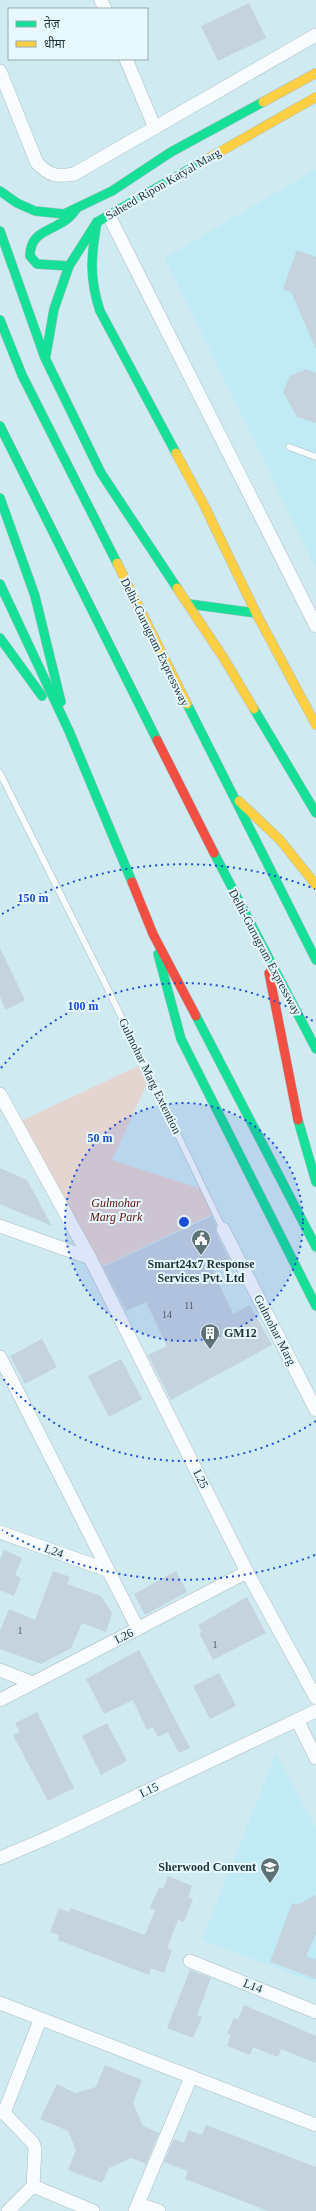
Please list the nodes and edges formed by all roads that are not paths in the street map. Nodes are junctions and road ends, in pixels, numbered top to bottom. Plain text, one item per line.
1 (316, 35) edge
2 (126, 60) edge
3 (0, 71) edge
4 (316, 73) edge
5 (316, 97) edge
6 (155, 128) junction
7 (0, 192) edge
8 (76, 208) junction
9 (103, 219) junction
10 (0, 231) edge
11 (69, 266) junction
12 (0, 320) edge
13 (45, 358) junction
14 (0, 426) edge
15 (289, 447) dead end
16 (316, 457) edge
17 (0, 498) edge
18 (0, 585) edge
19 (189, 604) junction
20 (256, 614) junction
21 (316, 626) edge
22 (0, 638) edge
23 (316, 725) edge
24 (68, 731) junction
25 (0, 773) edge
26 (232, 795) junction
27 (316, 813) edge
28 (316, 885) edge
29 (153, 934) junction
30 (265, 950) junction
31 (316, 960) edge
32 (316, 1049) edge
33 (0, 1094) edge
34 (316, 1182) edge
35 (0, 1226) edge
36 (223, 1229) joint
37 (316, 1247) edge
38 (90, 1258) junction
39 (316, 1306) edge
40 (0, 1357) edge
41 (316, 1410) edge
42 (0, 1532) edge
43 (108, 1570) junction
44 (247, 1572) junction
45 (138, 1629) junction
46 (0, 1670) edge
47 (33, 1683) junction
48 (316, 1698) edge
49 (0, 1700) edge
50 (316, 1711) edge
51 (297, 1720) junction
52 (316, 1758) edge
53 (0, 1858) edge
54 (190, 1961) dead end
55 (0, 2003) edge
56 (316, 2012) edge
57 (40, 2020) junction
58 (190, 2077) junction
59 (2, 2113) edge
60 (316, 2125) edge
61 (33, 2186) junction
62 (136, 2207) edge
63 (8, 2211) edge
64 (93, 2211) edge
65 (159, 2211) edge

1 - 6 street
2 - 6 street
3 - 6 street
4 - 8 main road, Saheed Ripon Katyal Marg
5 - 9 main road, Saheed Ripon Katyal Marg
7 - 8 main road, Saheed Ripon Katyal Marg
8 - 11 main road
9 - 11 main road, Saheed Ripon Katyal Marg
9 - 20 main road
9 - 21 street
10 - 13 main road
11 - 13 main road, Saheed Ripon Katyal Marg
12 - 26 main road, Delhi-Gurugram Expressway
13 - 19 main road
14 - 30 main road, Delhi-Gurugram Expressway
15 - 16 lane
17 - 24 main road
18 - 24 main road
19 - 20 main road
19 - 27 main road
20 - 23 main road
22 - 24 main road
24 - 29 main road
25 - 36 lane, Gulmohar Marg Extention
26 - 28 main road
26 - 31 main road, Delhi-Gurugram Expressway
29 - 37 main road
29 - 39 main road
30 - 32 main road, Delhi-Gurugram Expressway
30 - 34 main road
33 - 38 street, L25
35 - 38 street
36 - 41 street, Gulmohar Marg
38 - 44 street, L25
40 - 43 street
42 - 43 street, L24
43 - 45 street
44 - 45 street, L26
44 - 48 street, L25
45 - 47 street, L26
46 - 47 street
47 - 49 street, L26
50 - 51 street, L15
51 - 52 street
51 - 53 street, L15
54 - 56 street, L14
55 - 57 street
57 - 58 street
57 - 59 street
58 - 60 street
58 - 62 street
59 - 61 street
61 - 63 street
61 - 64 street
62 - 65 street

